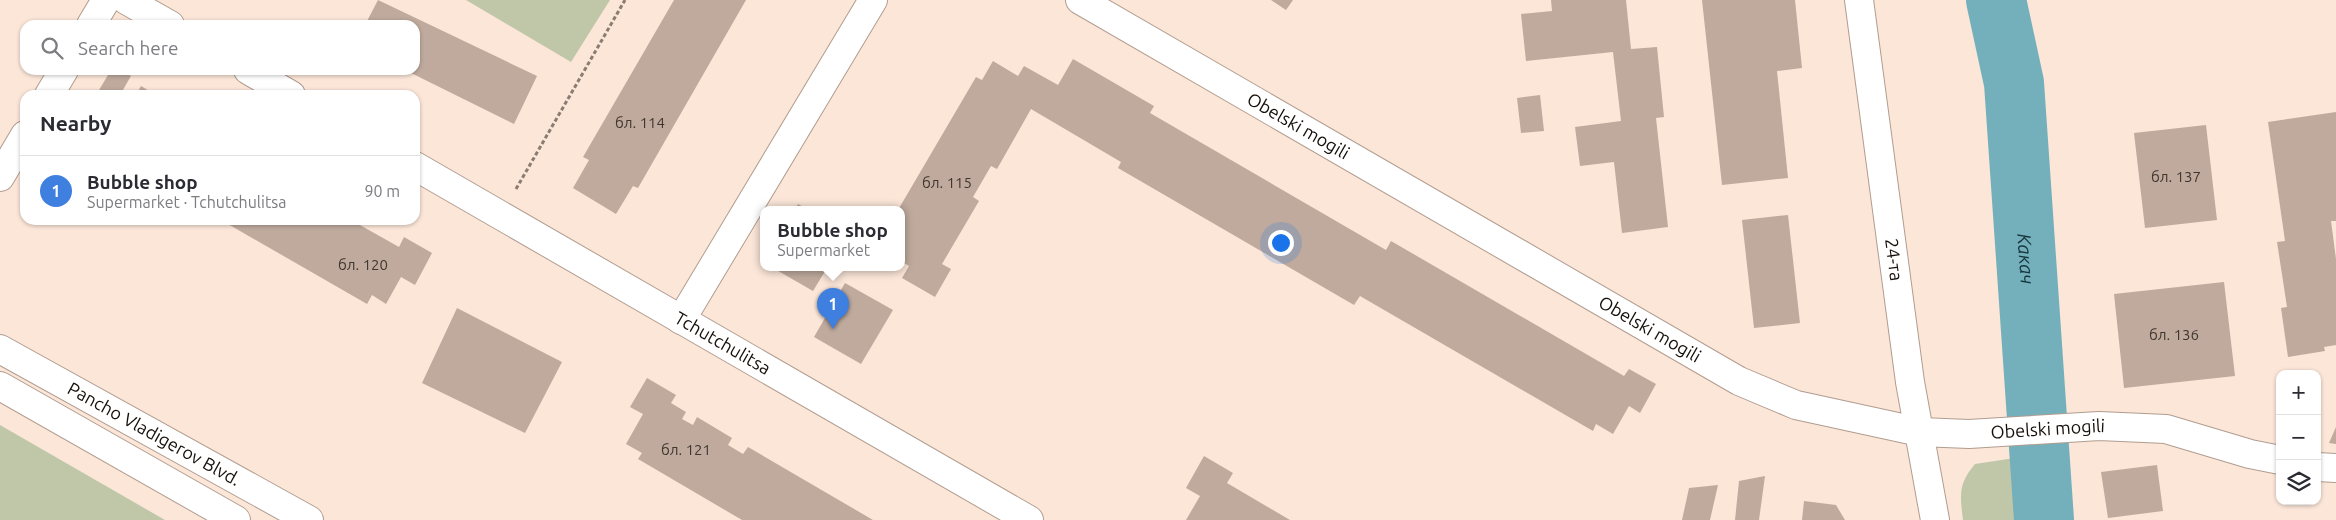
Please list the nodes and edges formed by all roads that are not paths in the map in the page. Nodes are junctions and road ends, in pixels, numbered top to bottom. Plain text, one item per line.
1 (106, 0) edge
2 (126, 0) edge
3 (873, 0) edge
4 (1080, 0) edge
5 (1859, 0) edge
6 (94, 20) edge
7 (161, 20) edge
8 (61, 75) edge
9 (257, 75) edge
10 (52, 90) edge
11 (282, 90) edge
12 (20, 143) edge
13 (420, 169) edge
14 (0, 177) edge
15 (681, 320) junction
16 (0, 349) edge
17 (0, 386) edge
18 (1920, 432) junction
19 (2276, 459) edge
20 (2321, 467) edge
21 (2336, 468) edge
22 (236, 520) edge
23 (309, 520) edge
24 (1029, 520) edge
25 (1935, 520) edge

1 - 6 street
2 - 7 street
3 - 15 street
4 - 18 street, Obelski mogili
5 - 18 street, 24-та
8 - 10 street
9 - 11 street
12 - 14 street
13 - 15 street, Tchutchulitsa
15 - 24 street, Tchutchulitsa
16 - 23 street, Pancho Vladigerov Blvd.
17 - 22 street, Pancho Vladigerov Blvd.
18 - 19 street, Obelski mogili
18 - 25 street, 24-та
20 - 21 street

